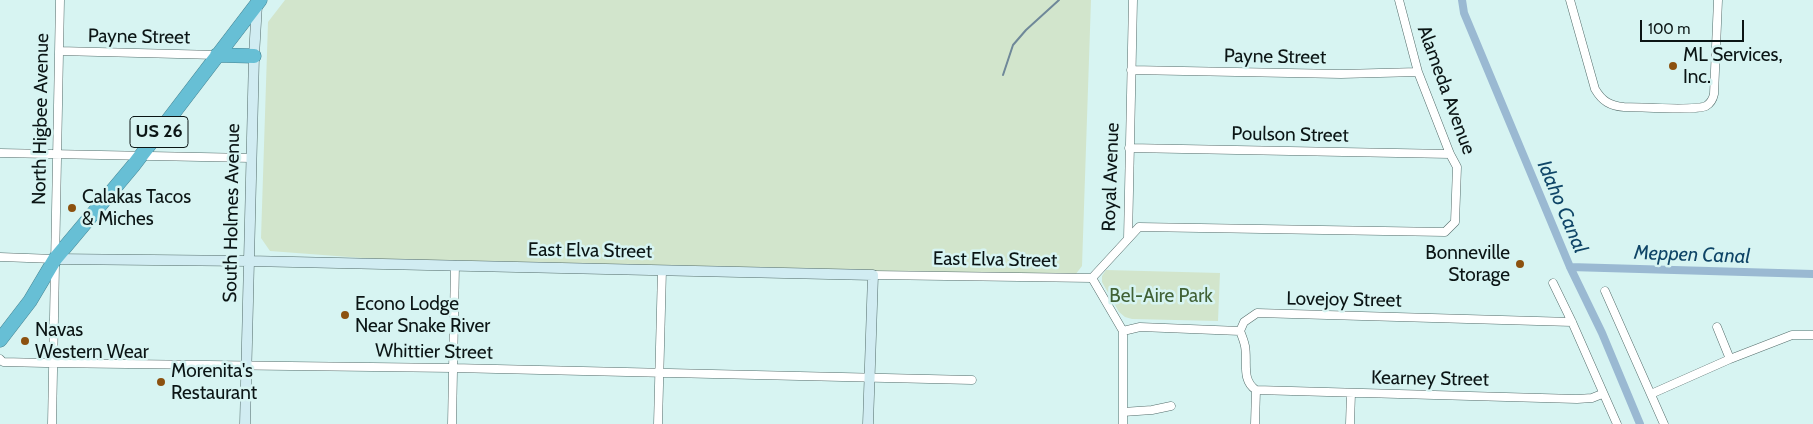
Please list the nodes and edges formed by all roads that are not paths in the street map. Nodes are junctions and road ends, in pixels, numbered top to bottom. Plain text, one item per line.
1 (60, 0) edge
2 (1133, 0) edge
3 (1399, 0) edge
4 (1570, 0) edge
5 (1718, 0) edge
6 (259, 2) edge
7 (60, 51) junction
8 (218, 55) junction
9 (254, 56) junction
10 (1132, 70) junction
11 (1418, 72) junction
12 (1129, 148) junction
13 (0, 153) edge
14 (57, 154) junction
15 (1450, 154) junction
16 (141, 156) junction
17 (251, 158) junction
18 (1128, 239) junction
19 (0, 257) edge
20 (55, 259) junction
21 (249, 261) junction
22 (455, 265) junction
23 (662, 270) junction
24 (873, 275) junction
25 (1092, 278) junction
26 (1553, 283) dead end
27 (1605, 291) dead end
28 (1572, 322) junction
29 (1717, 327) dead end
30 (1124, 331) junction
31 (1240, 331) junction
32 (1813, 335) edge
33 (0, 340) edge
34 (0, 359) edge
35 (1730, 359) junction
36 (52, 364) junction
37 (246, 365) junction
38 (454, 368) junction
39 (659, 373) junction
40 (869, 378) junction
41 (972, 380) dead end
42 (1256, 390) junction
43 (1350, 394) junction
44 (1602, 394) junction
45 (1651, 394) junction
46 (1171, 406) dead end
47 (1123, 412) junction
48 (52, 424) edge
49 (245, 424) edge
50 (452, 424) edge
51 (658, 424) edge
52 (868, 424) edge
53 (1122, 424) edge
54 (1255, 424) edge
55 (1350, 424) edge
56 (1617, 424) edge
57 (1664, 424) edge

1 - 7 street, North Higbee Avenue
2 - 10 street, Royal Avenue
3 - 11 street, Alameda Avenue
4 - 5 street
6 - 8 highway, US 26
6 - 9 street, South Holmes Avenue
7 - 8 street, Payne Street
7 - 14 street, North Higbee Avenue
8 - 9 highway
8 - 16 highway, US 26
9 - 17 street, South Holmes Avenue
10 - 11 street, Payne Street
10 - 12 street, Royal Avenue
11 - 15 street, Alameda Avenue
12 - 15 street, Poulson Street
12 - 18 street, Royal Avenue
13 - 14 street
14 - 16 street
14 - 20 street, North Higbee Avenue
15 - 18 street, Alameda Avenue
16 - 17 street
16 - 20 highway, US 26
17 - 21 street, South Holmes Avenue
18 - 25 street, Royal Avenue
19 - 20 street
20 - 21 street, East Elva Street
20 - 33 highway, US 26
20 - 36 street, North Higbee Avenue
21 - 22 street, East Elva Street
21 - 37 street, South Holmes Avenue
22 - 23 street, East Elva Street
22 - 38 street
23 - 24 street, East Elva Street
23 - 39 street
24 - 25 street, East Elva Street
24 - 40 street
25 - 30 street
26 - 28 street
27 - 45 street
28 - 31 street, Lovejoy Street
28 - 44 street
29 - 35 street
30 - 31 street
30 - 47 street
31 - 42 street
32 - 35 street
34 - 36 street, Whittier Street
35 - 45 street
36 - 37 street, Whittier Street
36 - 48 street
37 - 38 street, Whittier Street
37 - 49 street, South Holmes Avenue
38 - 39 street, Whittier Street
38 - 50 street
39 - 40 street, Whittier Street
39 - 51 street
40 - 41 street, Whittier Street
40 - 52 street
42 - 43 street, Kearney Street
42 - 54 street
43 - 44 street, Kearney Street
43 - 55 street
44 - 56 street
45 - 57 street
46 - 47 street
47 - 53 street

